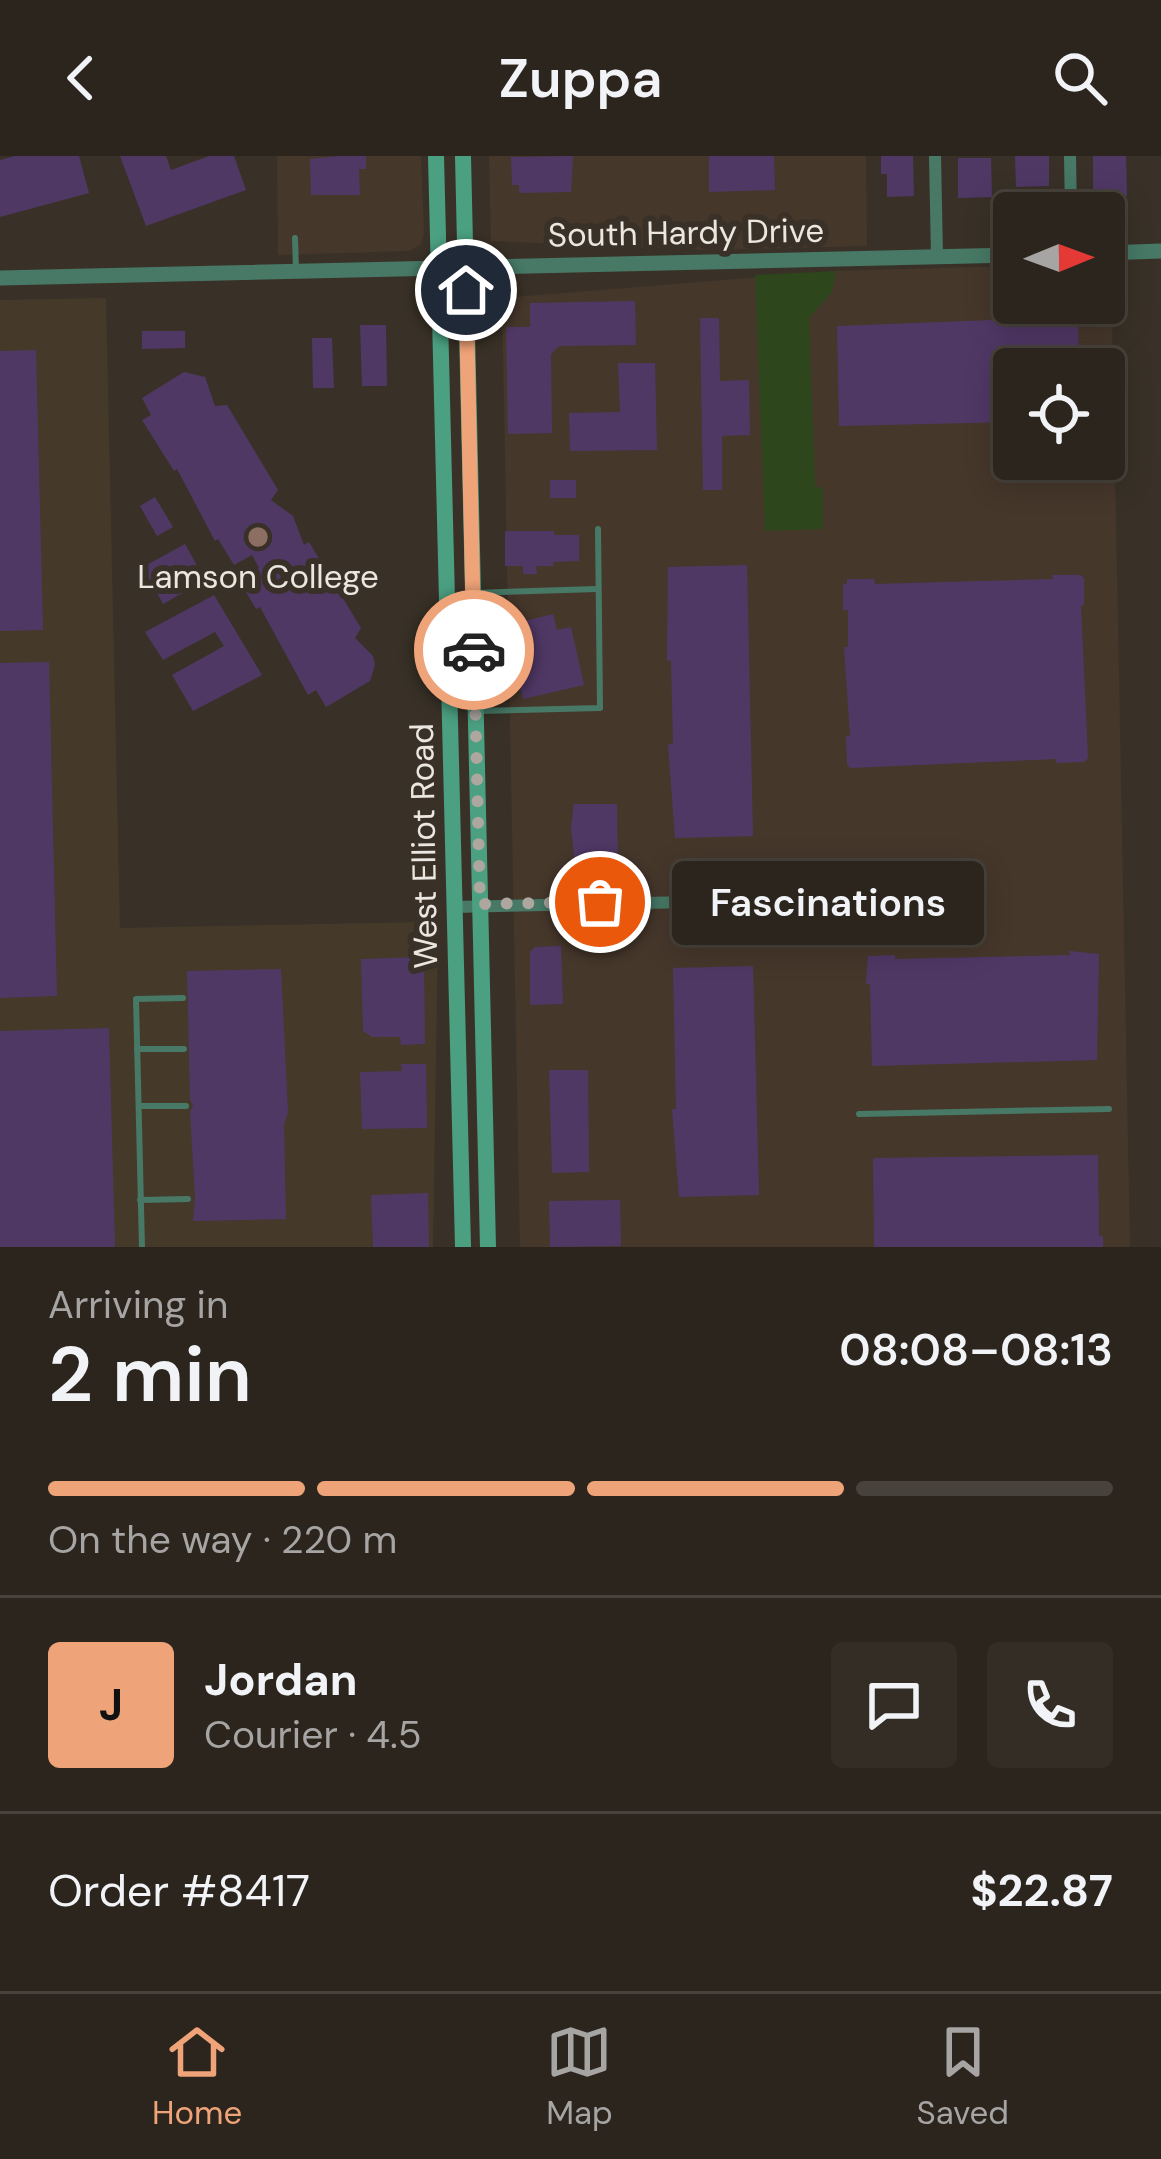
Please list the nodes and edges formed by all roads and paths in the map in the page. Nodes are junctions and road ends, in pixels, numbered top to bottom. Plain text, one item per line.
1 (436, 156) edge
2 (463, 156) edge
3 (934, 156) edge
4 (1070, 156) edge
5 (1071, 192) edge
6 (295, 238) dead end
7 (1161, 251) edge
8 (1125, 253) edge
9 (993, 255) edge
10 (937, 256) junction
11 (439, 266) junction
12 (465, 266) junction
13 (296, 270) junction
14 (0, 278) edge
15 (598, 529) dead end
16 (598, 589) junction
17 (473, 592) junction
18 (447, 604) junction
19 (476, 712) junction
20 (830, 898) dead end
21 (480, 904) junction
22 (454, 907) junction
23 (183, 998) dead end
24 (184, 1048) dead end
25 (137, 1049) junction
26 (139, 1106) junction
27 (186, 1106) dead end
28 (1109, 1109) dead end
29 (859, 1114) dead end
30 (460, 1157) junction
31 (188, 1199) dead end
32 (140, 1200) junction
33 (142, 1247) edge
34 (463, 1247) edge
35 (476, 1247) edge
36 (488, 1247) edge

1 - 11 main road, West Elliot Road
2 - 12 main road, West Elliot Road
3 - 10 street
4 - 5 street
6 - 13 lane
7 - 8 street
9 - 10 street, South Hardy Drive
10 - 12 street, South Hardy Drive
11 - 12 street, South Hardy Drive
11 - 13 street, South Hardy Drive
11 - 18 main road, West Elliot Road
12 - 17 main road, West Elliot Road
13 - 14 street, South Hardy Drive
15 - 16 lane
16 - 17 lane
16 - 19 lane
17 - 18 lane
17 - 19 main road, West Elliot Road
18 - 22 main road, West Elliot Road
19 - 21 main road, West Elliot Road
20 - 21 street
21 - 22 street
21 - 36 main road, West Elliot Road
22 - 30 main road, West Elliot Road
23 - 25 lane
24 - 25 lane
25 - 26 lane
26 - 27 lane
26 - 32 lane
28 - 29 lane
30 - 34 main road, West Elliot Road
30 - 35 main road
31 - 32 lane
32 - 33 lane

